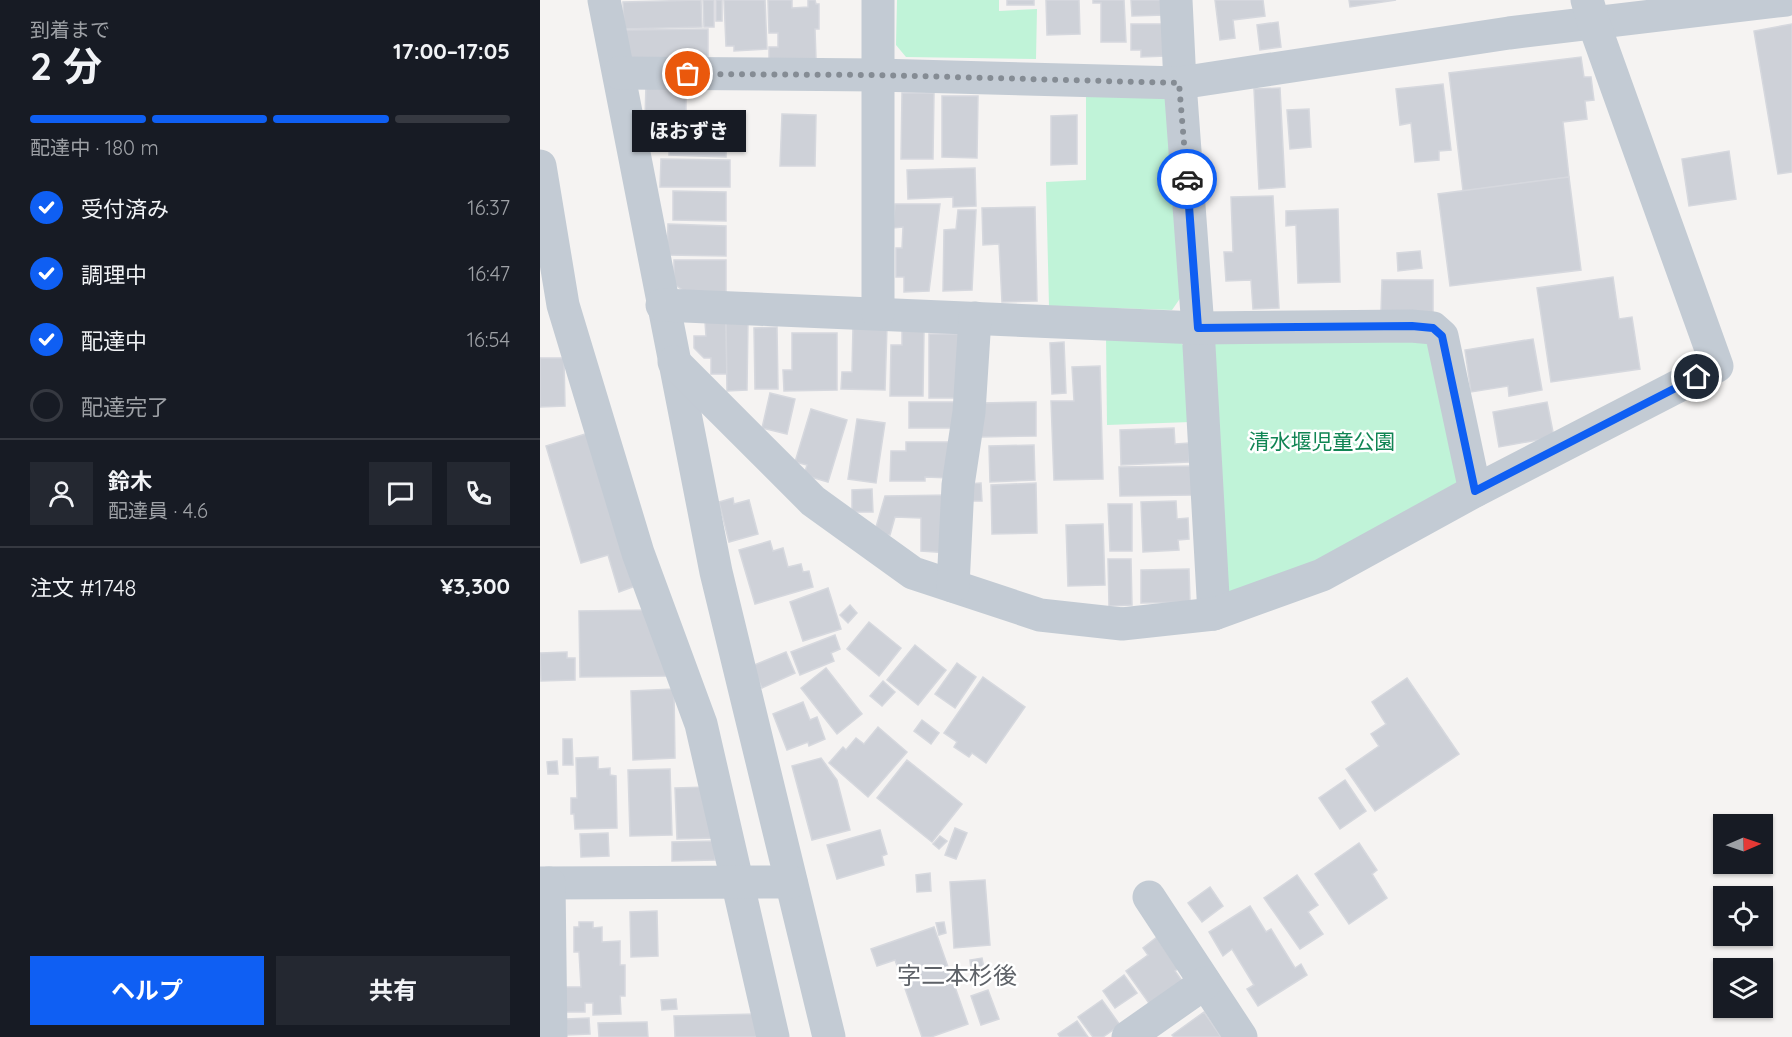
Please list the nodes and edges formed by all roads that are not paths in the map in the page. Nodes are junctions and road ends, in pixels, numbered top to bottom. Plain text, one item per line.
1 (604, 0) edge
2 (878, 0) edge
3 (1176, 0) edge
4 (1786, 0) edge
5 (1590, 12) edge
6 (619, 73) junction
7 (877, 75) junction
8 (1179, 83) junction
9 (540, 166) edge
10 (552, 305) edge
11 (662, 305) junction
12 (878, 313) junction
13 (975, 318) junction
14 (1198, 328) junction
15 (674, 362) junction
16 (1475, 491) junction
17 (953, 586) junction
18 (1214, 614) junction
19 (791, 882) junction
20 (544, 883) edge
21 (737, 883) junction
22 (1149, 897) dead end
23 (1205, 983) junction
24 (551, 1037) edge
25 (773, 1037) edge
26 (829, 1037) edge
27 (1128, 1037) edge
28 (1241, 1037) edge

1 - 6 street
2 - 7 street
3 - 8 street
4 - 5 street
5 - 8 street
5 - 16 street
6 - 7 street
6 - 11 street
7 - 8 street
7 - 12 street
8 - 14 street
9 - 10 street
10 - 21 street
11 - 12 street
11 - 15 street
12 - 13 street
13 - 14 street
13 - 17 street
14 - 16 street
14 - 18 street
15 - 17 street
15 - 19 street
16 - 18 street
17 - 18 street
19 - 21 street
19 - 26 street
20 - 21 street
20 - 24 street
21 - 25 street
22 - 23 street
23 - 27 street
23 - 28 street

